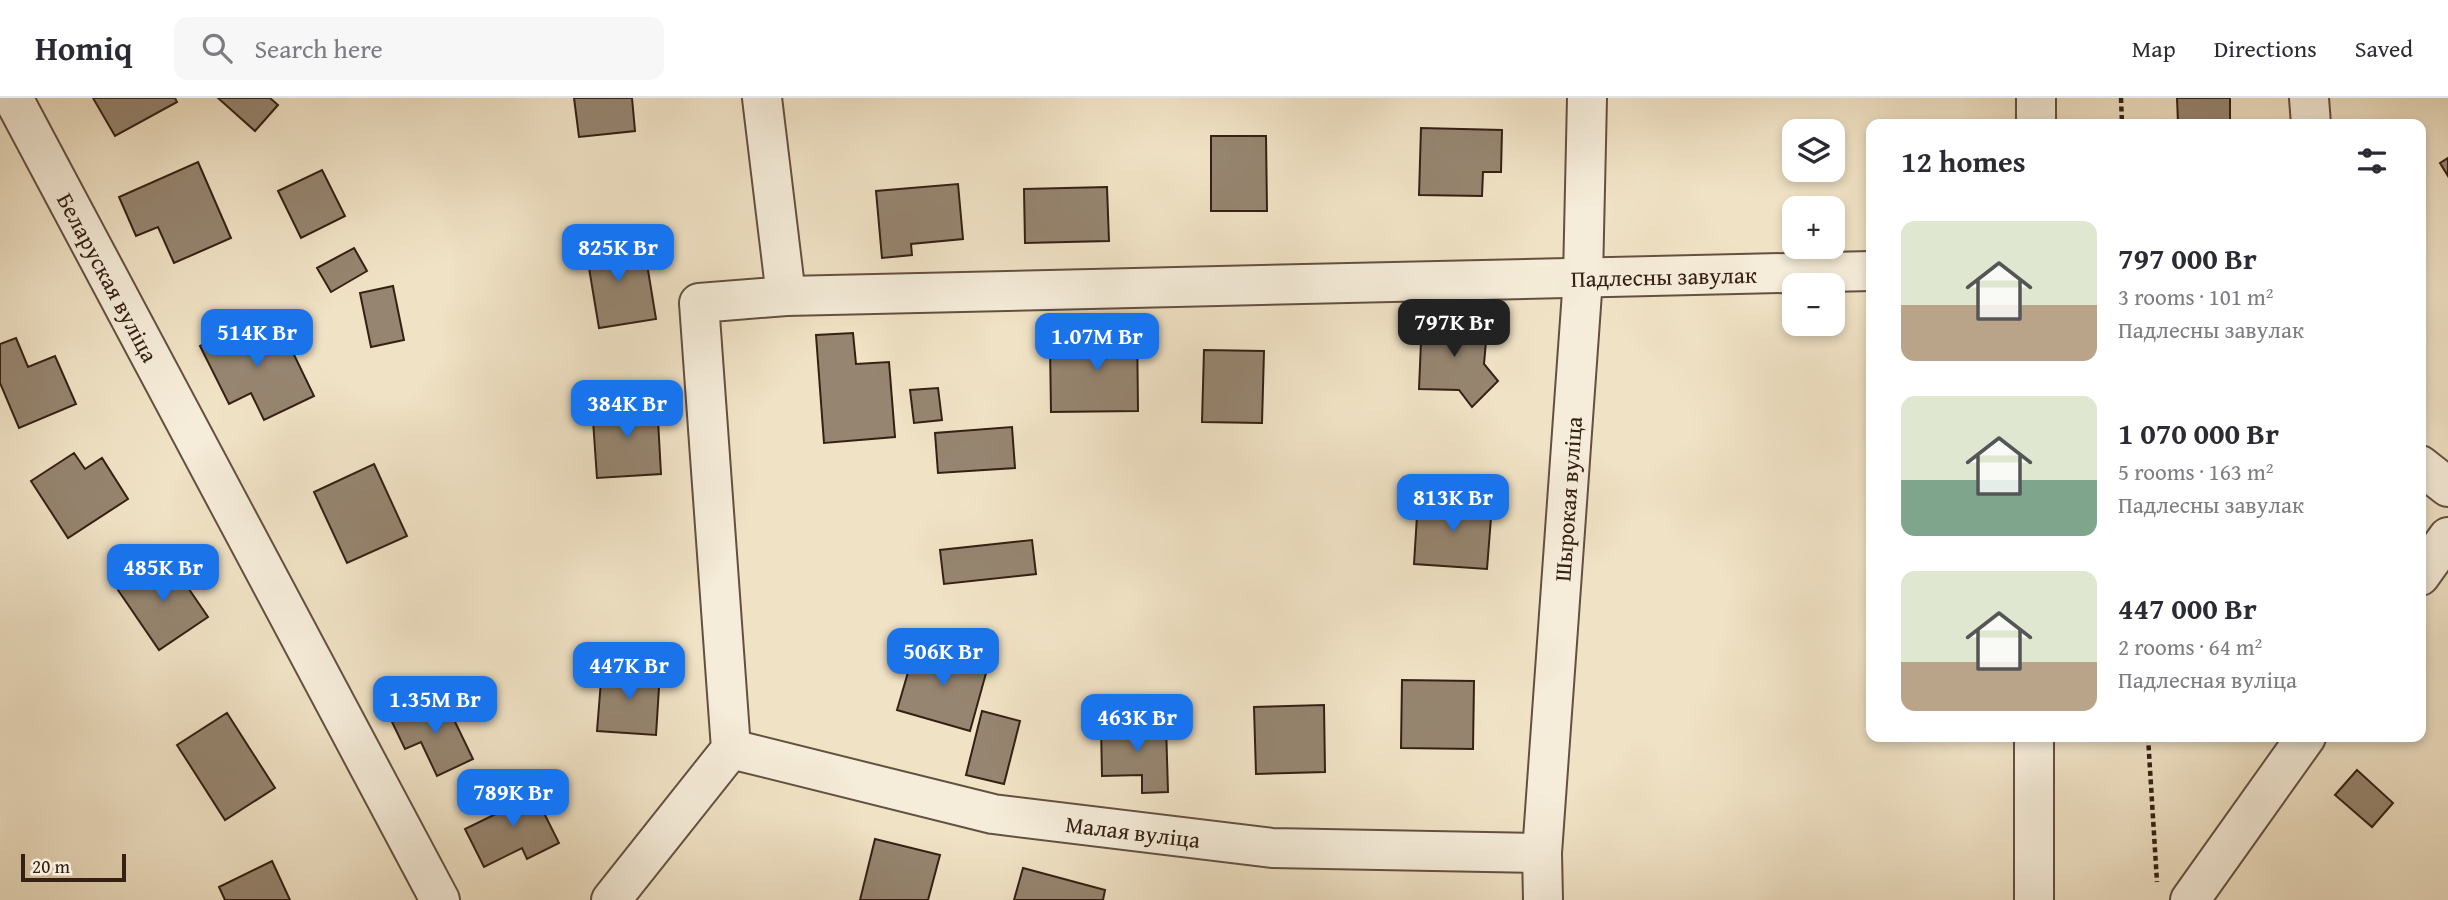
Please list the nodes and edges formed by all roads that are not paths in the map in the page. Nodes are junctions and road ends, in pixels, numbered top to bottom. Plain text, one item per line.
1 (13, 98) edge
2 (762, 98) edge
3 (1587, 98) edge
4 (2036, 98) edge
5 (2309, 98) edge
6 (2036, 119) edge
7 (2311, 119) edge
8 (1866, 271) edge
9 (1583, 278) junction
10 (786, 296) junction
11 (2426, 470) edge
12 (2448, 487) edge
13 (2448, 537) edge
14 (2426, 568) edge
15 (2034, 742) edge
16 (2302, 742) edge
17 (731, 749) junction
18 (1542, 853) junction
19 (2174, 893) edge
20 (440, 900) edge
21 (611, 900) edge
22 (1544, 900) edge
23 (2034, 900) edge

1 - 20 street, Беларуская вуліца
2 - 10 street
3 - 9 street, Шырокая вуліца
4 - 6 street
5 - 7 street
8 - 9 street, Падлесны завулак
9 - 10 street, Падлесны завулак
9 - 18 street, Шырокая вуліца
10 - 17 street, Падлесны завулак
11 - 12 street
13 - 14 street
15 - 23 street
16 - 19 street
17 - 18 street, Малая вуліца
17 - 21 street
18 - 22 street, Шырокая вуліца

